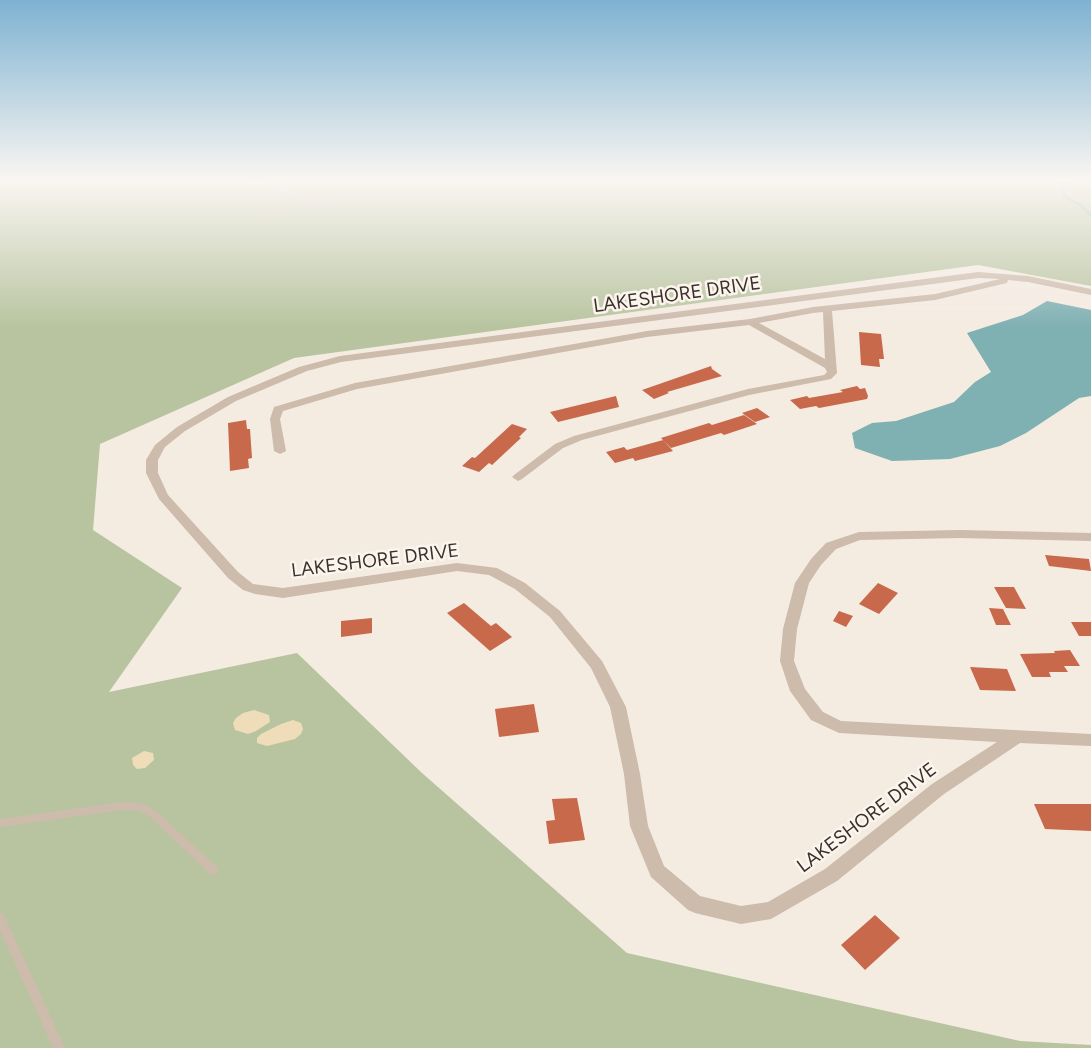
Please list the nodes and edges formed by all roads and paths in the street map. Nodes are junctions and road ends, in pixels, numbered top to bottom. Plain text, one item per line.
1 (1019, 278) junction
2 (1091, 292) edge
3 (827, 309) junction
4 (750, 322) junction
5 (830, 366) junction
6 (280, 451) dead end
7 (518, 477) dead end
8 (1091, 537) edge
9 (1016, 737) junction
10 (1091, 740) edge
11 (0, 823) edge
12 (213, 870) dead end
13 (0, 918) edge
14 (59, 1048) edge

1 - 2 street, LAKESHORE DRIVE
1 - 3 street, LAKESHORE DRIVE
1 - 9 street, LAKESHORE DRIVE
3 - 4 street, LAKESHORE DRIVE
3 - 5 street
4 - 5 street, LAKESHORE DRIVE
4 - 6 street, LAKESHORE DRIVE
5 - 7 street
8 - 9 street, LAKESHORE DRIVE
9 - 10 street
11 - 12 lane
13 - 14 lane

